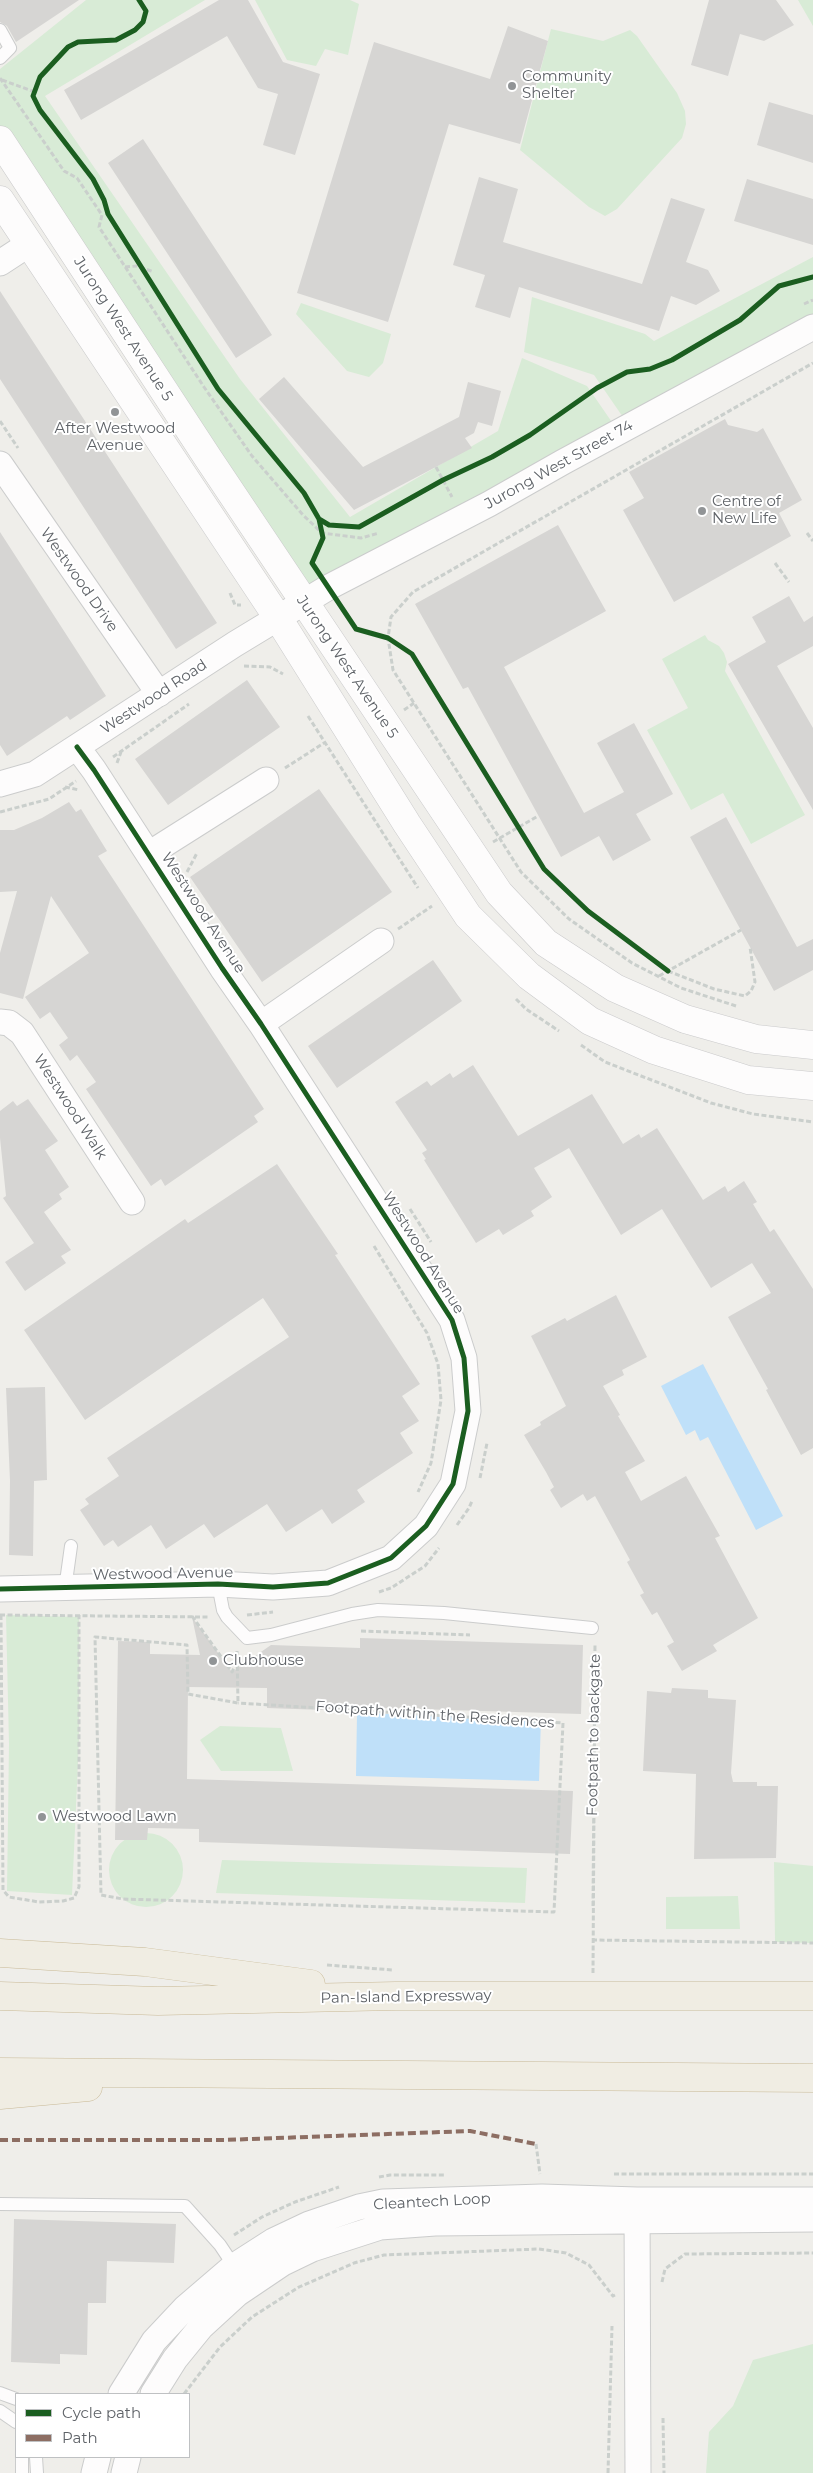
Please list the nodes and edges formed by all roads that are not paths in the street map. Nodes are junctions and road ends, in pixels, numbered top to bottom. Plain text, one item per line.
1 (0, 30) edge
2 (0, 58) edge
3 (0, 140) edge
4 (0, 200) edge
5 (15, 233) edge
6 (0, 262) edge
7 (813, 327) edge
8 (0, 464) edge
9 (304, 601) junction
10 (278, 618) junction
11 (159, 694) junction
12 (77, 747) junction
13 (266, 780) road end
14 (0, 784) edge
15 (150, 854) junction
16 (381, 941) road end
17 (0, 1022) edge
18 (262, 1024) junction
19 (813, 1044) edge
20 (813, 1086) edge
21 (132, 1202) dead end
22 (71, 1546) dead end
23 (218, 1584) junction
24 (0, 1589) edge
25 (65, 1589) junction
26 (592, 1628) dead end
27 (0, 1953) edge
28 (0, 1996) edge
29 (396, 1996) junction
30 (813, 1996) edge
31 (0, 2072) edge
32 (140, 2073) junction
33 (813, 2078) edge
34 (0, 2095) edge
35 (813, 2200) edge
36 (0, 2204) edge
37 (637, 2210) junction
38 (813, 2219) edge
39 (234, 2266) junction
40 (0, 2393) edge
41 (122, 2393) edge
42 (154, 2393) edge
43 (15, 2399) edge
44 (0, 2411) edge
45 (15, 2421) edge
46 (22, 2458) edge
47 (36, 2458) edge
48 (98, 2458) edge
49 (128, 2458) edge
50 (22, 2473) edge
51 (37, 2473) edge
52 (94, 2473) edge
53 (124, 2473) edge
54 (638, 2473) edge

1 - 2 lane
3 - 9 street, Jurong West Avenue 5
4 - 5 street, Jurong West Avenue 5
5 - 6 street
5 - 10 street, Jurong West Avenue 5
7 - 9 street, Jurong West Street 74
8 - 11 street, Westwood Drive
9 - 10 street, Westwood Road
9 - 19 street, Jurong West Avenue 5
10 - 11 street, Westwood Road
10 - 20 street, Jurong West Avenue 5
11 - 12 street, Westwood Road
12 - 14 street, Westwood Road
12 - 15 street, Westwood Avenue
13 - 15 street, Westwood Avenue
15 - 18 street, Westwood Avenue
16 - 18 street
17 - 21 street, Westwood Walk
18 - 23 street, Westwood Avenue
22 - 25 lane
23 - 25 street, Westwood Avenue
23 - 26 lane
24 - 25 street, Westwood Avenue
27 - 29 highway
28 - 29 highway, Pan-Island Expressway
29 - 30 highway, Pan-Island Expressway
31 - 32 highway
32 - 33 highway
32 - 34 highway
35 - 37 street, Cleantech Loop
36 - 39 lane
37 - 38 street, Cleantech Loop
37 - 39 street, Cleantech Loop
37 - 42 street, Cleantech Loop
37 - 54 street
39 - 41 street, Cleantech Loop
40 - 43 lane
44 - 45 lane
46 - 50 lane
47 - 51 lane
48 - 52 street
49 - 53 street

